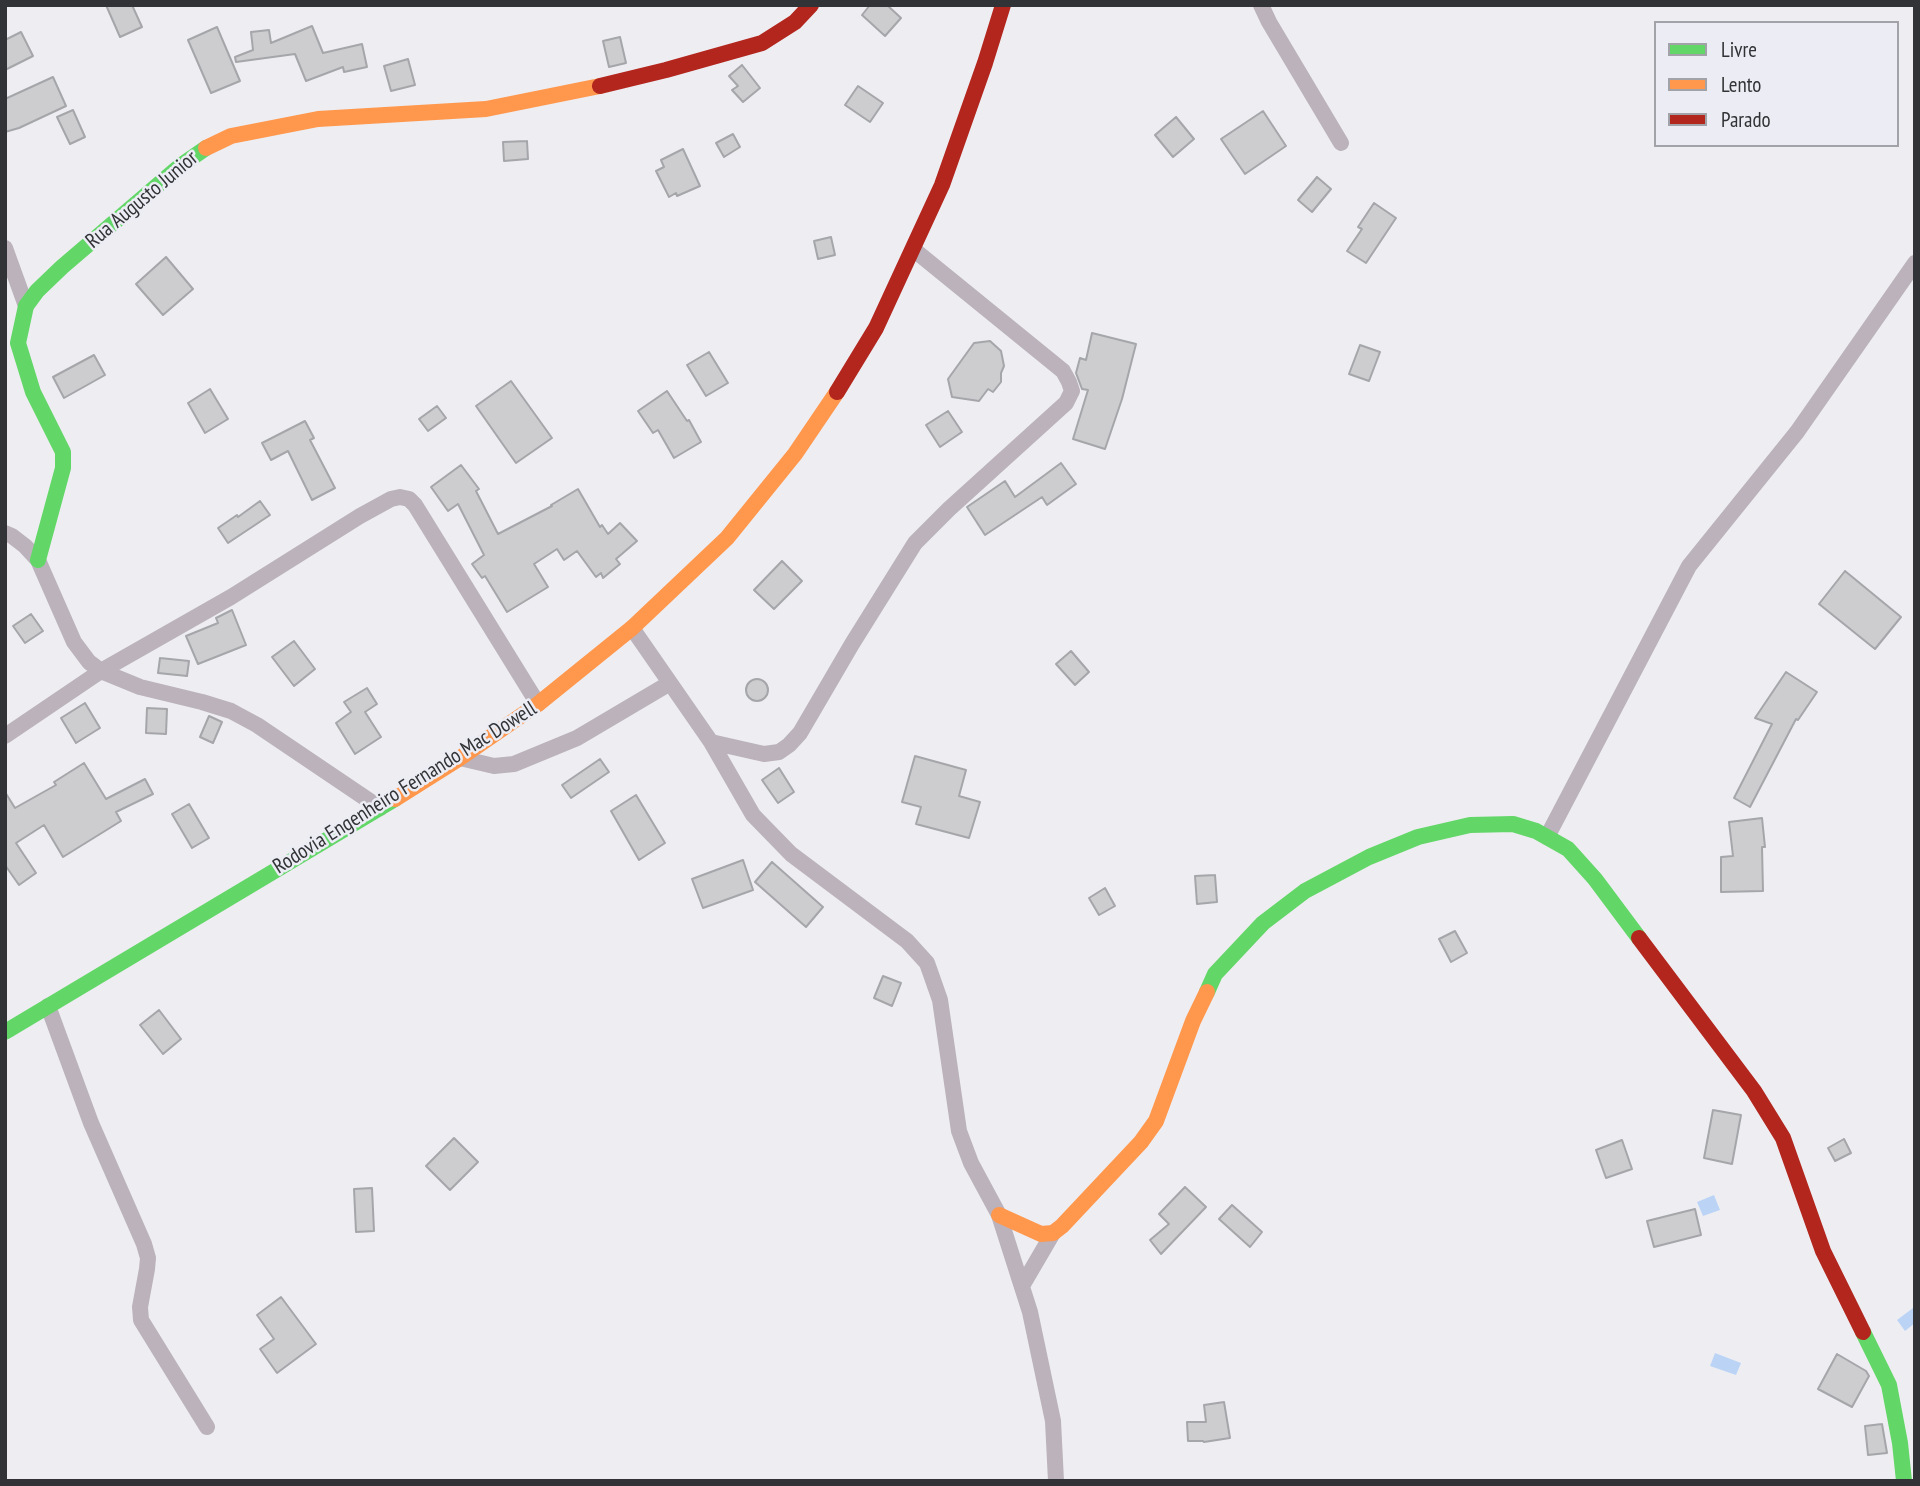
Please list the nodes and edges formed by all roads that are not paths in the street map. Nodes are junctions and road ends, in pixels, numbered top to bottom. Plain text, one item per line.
1 (811, 5) edge
2 (1003, 5) edge
3 (1261, 5) edge
4 (1341, 143) dead end
5 (5, 248) edge
6 (913, 249) junction
7 (1915, 263) edge
8 (26, 306) junction
9 (5, 533) edge
10 (38, 560) junction
11 (632, 628) junction
12 (101, 671) junction
13 (670, 683) junction
14 (538, 704) junction
15 (5, 736) edge
16 (711, 742) junction
17 (460, 758) junction
18 (380, 808) junction
19 (1547, 837) junction
20 (48, 1006) junction
21 (5, 1032) edge
22 (999, 1214) junction
23 (1053, 1233) junction
24 (1022, 1286) junction
25 (207, 1427) dead end
26 (1056, 1481) edge
27 (1905, 1481) edge

1 - 8 street, Rua Augusto Junior
2 - 6 street, Rodovia Engenheiro Fernando Mac Dowell
3 - 4 street
5 - 8 street
6 - 11 street, Rodovia Engenheiro Fernando Mac Dowell
6 - 16 street
7 - 19 street
8 - 10 street, Rua Augusto Junior
9 - 10 street
10 - 12 street
11 - 13 street
11 - 14 street, Rodovia Engenheiro Fernando Mac Dowell
12 - 14 street
12 - 15 street
12 - 18 street
13 - 16 street
13 - 17 street
14 - 17 street, Rodovia Engenheiro Fernando Mac Dowell
16 - 22 street
17 - 18 street, Rodovia Engenheiro Fernando Mac Dowell
18 - 20 street, Rodovia Engenheiro Fernando Mac Dowell
19 - 23 street
19 - 27 street
20 - 21 street, Rodovia Engenheiro Fernando Mac Dowell
20 - 25 street
22 - 23 street
22 - 24 street
23 - 24 street
24 - 26 street

